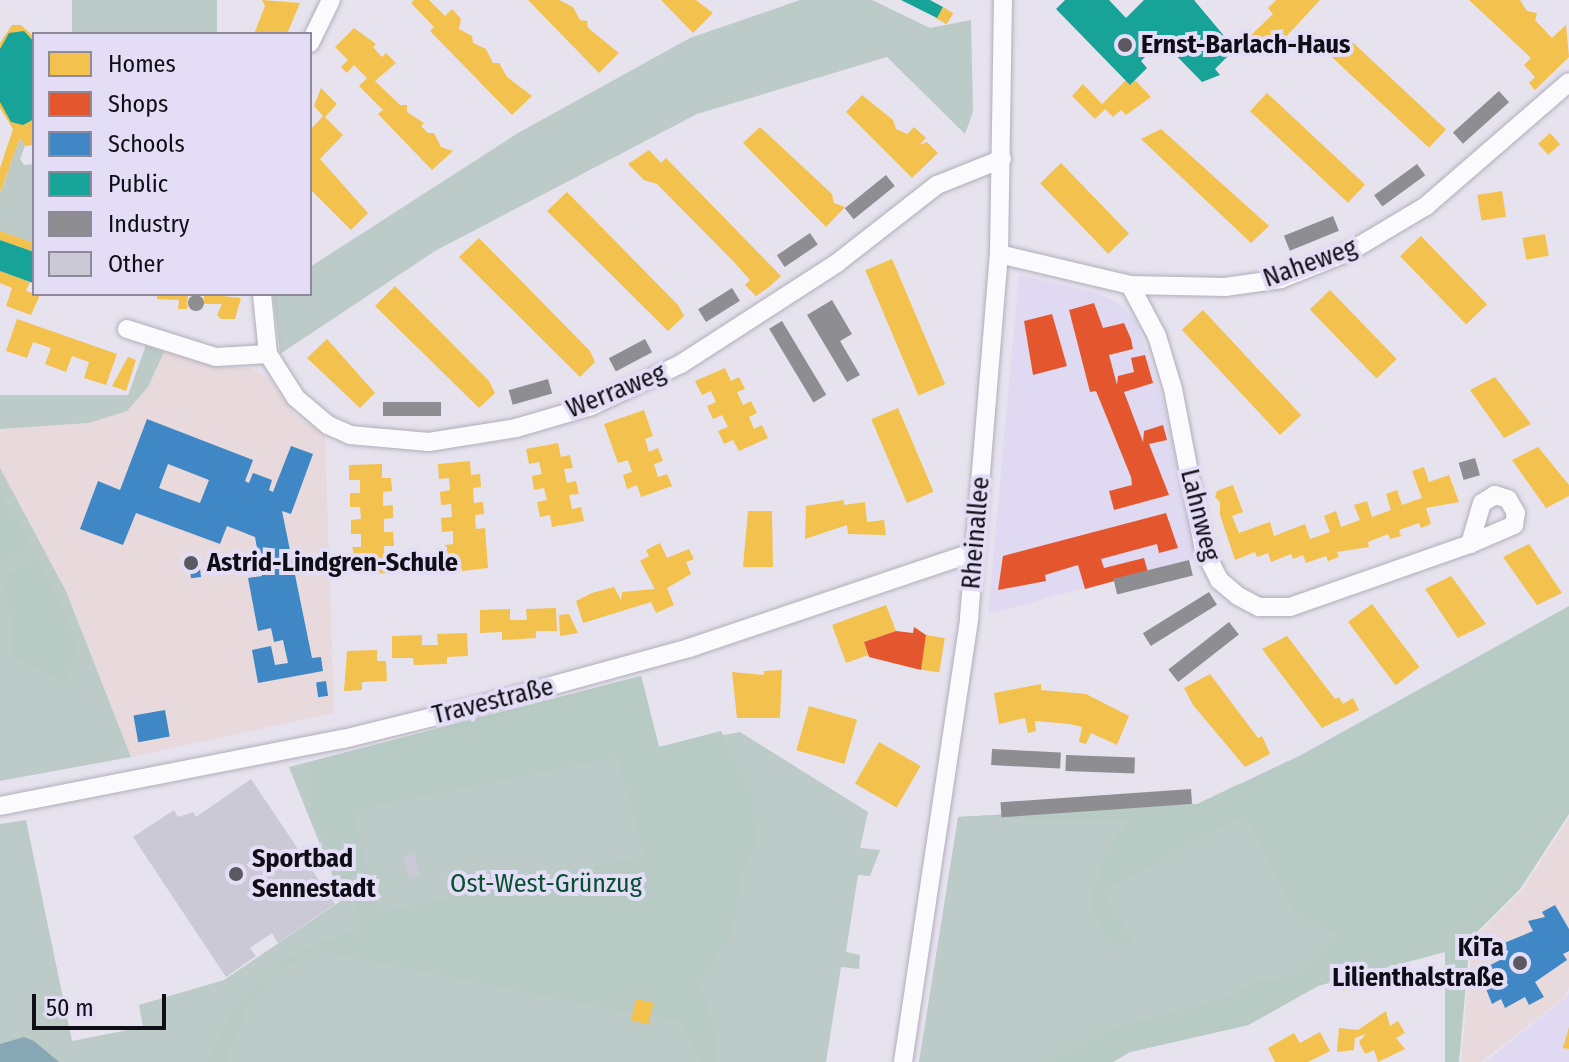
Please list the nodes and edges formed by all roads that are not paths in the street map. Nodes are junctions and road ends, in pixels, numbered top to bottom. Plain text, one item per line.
1 (331, 0) edge
2 (1003, 0) edge
3 (312, 39) edge
4 (1569, 82) edge
5 (1002, 159) junction
6 (999, 254) junction
7 (1130, 285) junction
8 (262, 296) edge
9 (127, 329) dead end
10 (268, 354) junction
11 (1470, 544) dead end
12 (974, 552) junction
13 (0, 806) edge
14 (903, 1062) edge

1 - 3 street
2 - 5 street, Rheinallee
4 - 7 street, Naheweg
5 - 6 street, Rheinallee
5 - 10 street, Werraweg
6 - 7 street, Naheweg
6 - 12 street, Rheinallee
7 - 11 street, Lahnweg
8 - 10 street
9 - 10 street
12 - 13 street, Travestraße
12 - 14 street, Rheinallee

